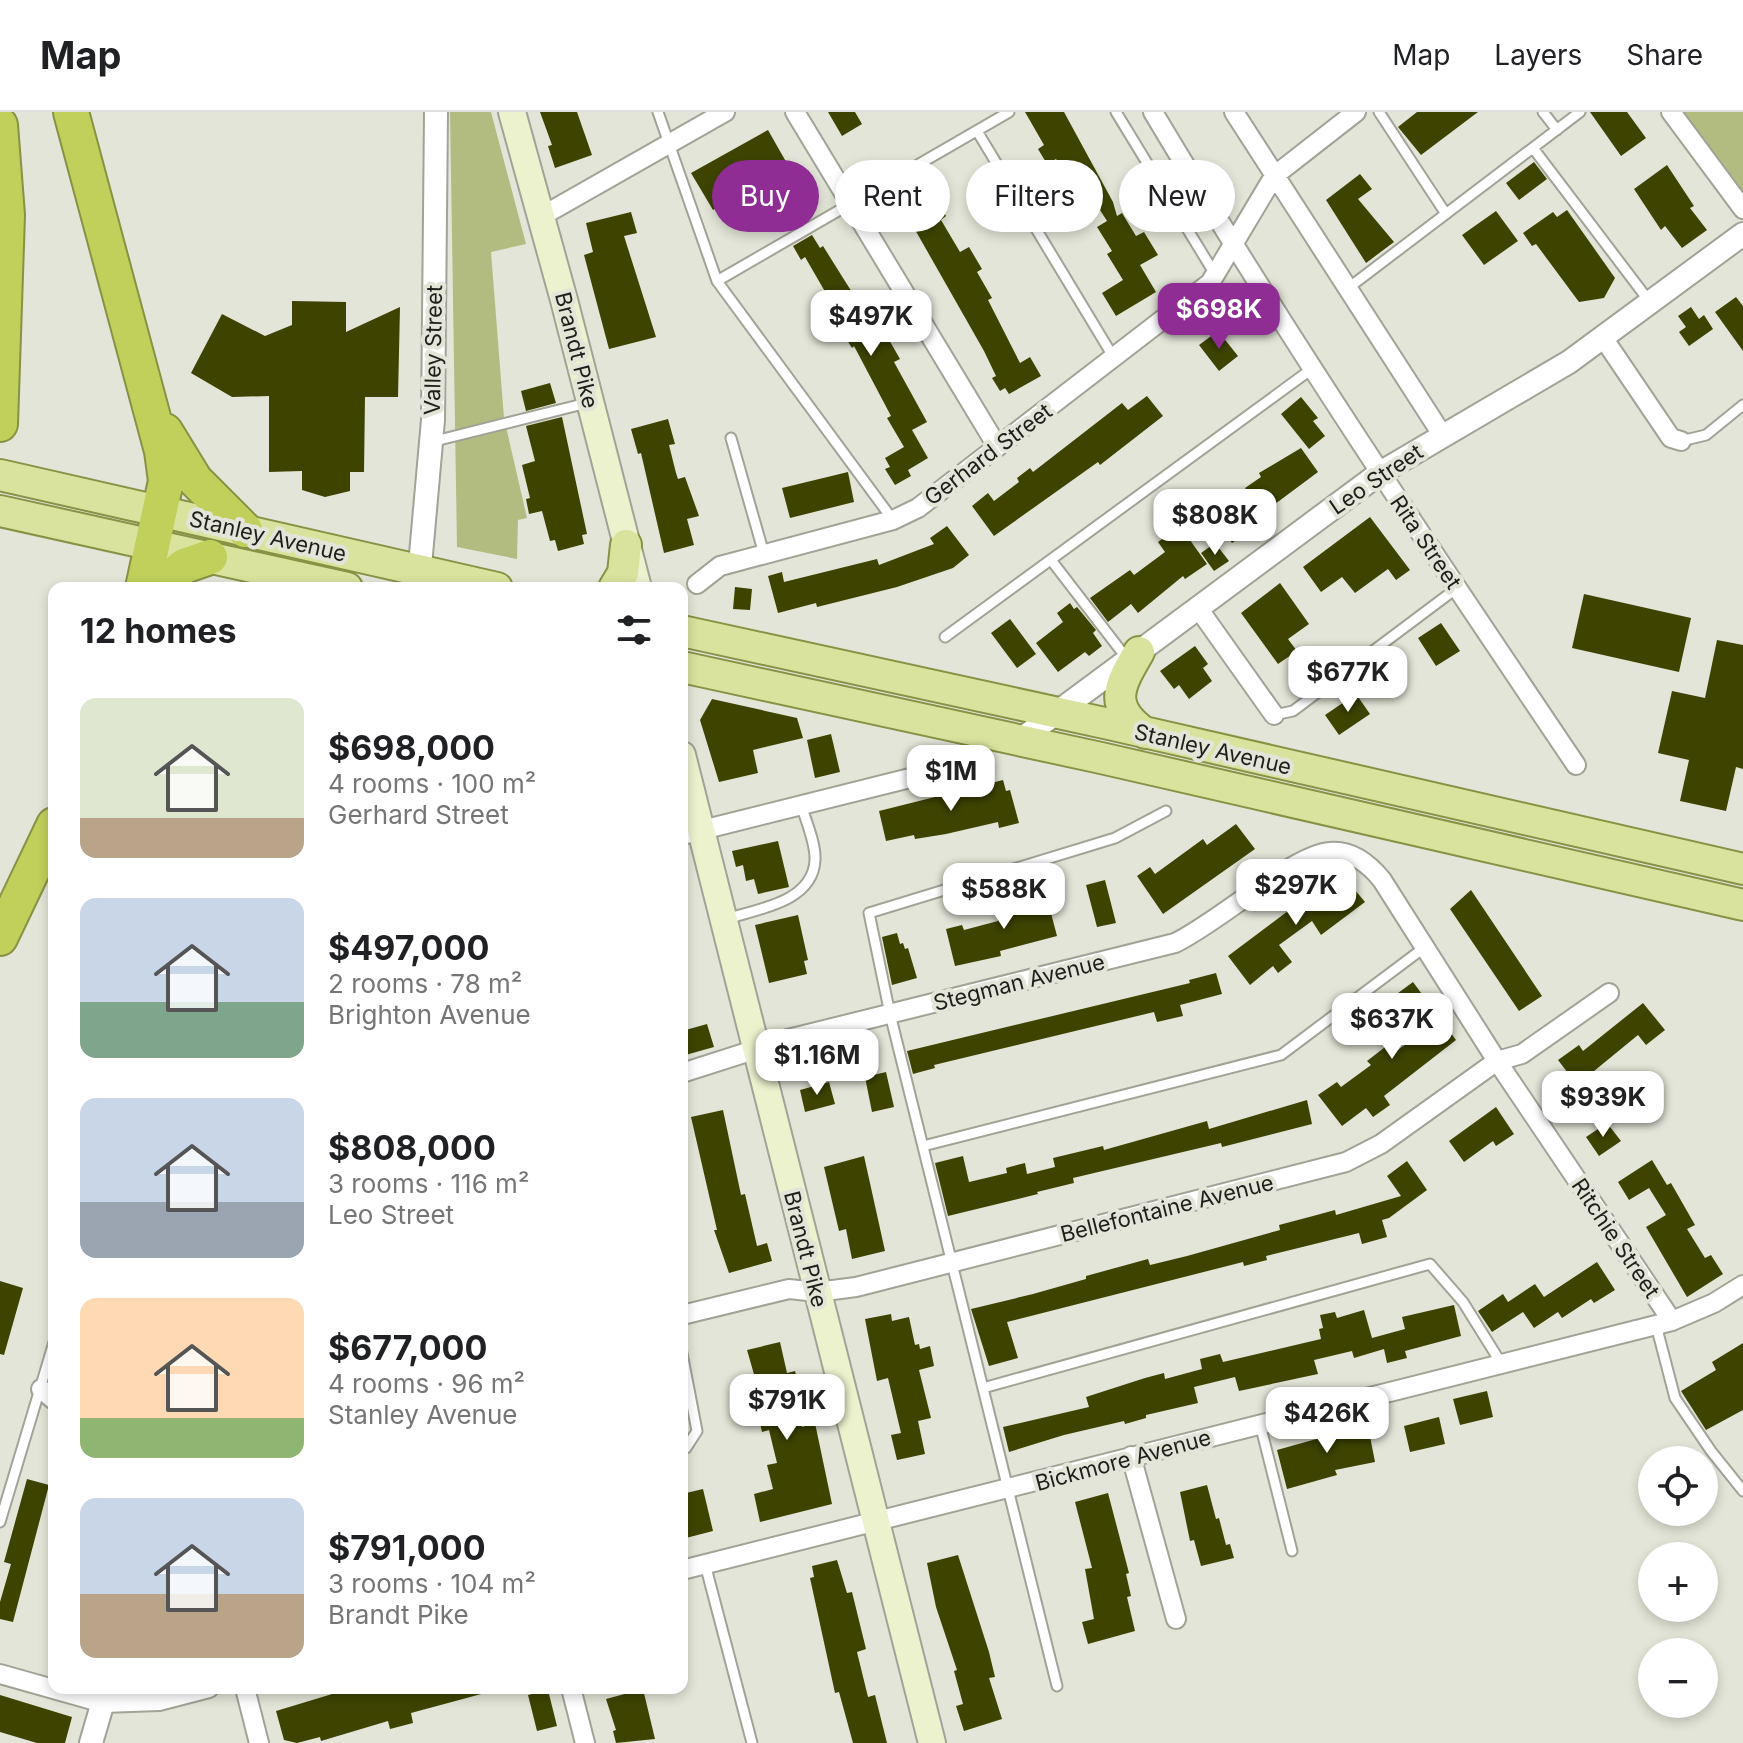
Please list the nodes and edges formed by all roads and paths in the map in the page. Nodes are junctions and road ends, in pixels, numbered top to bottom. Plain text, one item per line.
1 (71, 112) edge
2 (436, 112) edge
3 (512, 112) edge
4 (658, 112) edge
5 (725, 112) edge
6 (795, 112) edge
7 (1009, 112) edge
8 (1116, 112) edge
9 (1153, 112) edge
10 (1234, 112) edge
11 (1356, 112) edge
12 (1379, 112) edge
13 (1543, 112) edge
14 (1580, 112) edge
15 (1671, 112) edge
16 (0, 125) edge
17 (1557, 130) junction
18 (977, 131) junction
19 (669, 144) junction
20 (1533, 148) junction
21 (927, 160) edge
22 (1274, 176) junction
23 (835, 179) edge
24 (1743, 209) edge
25 (835, 213) edge
26 (1446, 214) junction
27 (542, 216) junction
28 (867, 232) edge
29 (1743, 234) edge
30 (1232, 245) junction
31 (1216, 276) junction
32 (717, 281) junction
33 (1347, 289) junction
34 (1651, 303) junction
35 (1604, 339) junction
36 (1114, 358) junction
37 (1313, 368) junction
38 (142, 374) junction
39 (590, 402) junction
40 (1743, 405) edge
41 (1, 416) edge
42 (1443, 436) junction
43 (731, 438) dead end
44 (1681, 441) joint
45 (431, 442) junction
46 (997, 446) junction
47 (1380, 473) junction
48 (0, 475) edge
49 (0, 511) edge
50 (893, 520) junction
51 (158, 529) junction
52 (245, 530) junction
53 (626, 545) junction
54 (764, 554) junction
55 (210, 557) junction
56 (1051, 560) junction
57 (419, 579) edge
58 (145, 582) edge
59 (167, 582) edge
60 (320, 582) edge
61 (445, 582) edge
62 (618, 582) edge
63 (636, 582) edge
64 (697, 584) dead end
65 (1457, 588) junction
66 (1198, 608) junction
67 (688, 632) edge
68 (945, 637) dead end
69 (1134, 656) junction
70 (688, 668) edge
71 (1057, 713) junction
72 (1274, 715) joint
73 (1145, 733) junction
74 (1020, 740) junction
75 (1576, 765) dead end
76 (922, 775) dead end
77 (688, 802) edge
78 (801, 805) junction
79 (1166, 811) dead end
80 (692, 833) edge
81 (48, 838) edge
82 (1336, 852) joint
83 (1743, 869) edge
84 (1743, 905) edge
85 (723, 920) junction
86 (0, 938) edge
87 (1425, 947) junction
88 (1609, 993) dead end
89 (890, 1014) junction
90 (757, 1051) junction
91 (1497, 1061) junction
92 (688, 1071) edge
93 (923, 1146) junction
94 (952, 1263) junction
95 (1743, 1285) edge
96 (817, 1292) junction
97 (688, 1314) edge
98 (1664, 1323) junction
99 (1501, 1363) junction
100 (688, 1384) edge
101 (983, 1388) junction
102 (47, 1395) edge
103 (1260, 1424) junction
104 (688, 1442) edge
105 (1131, 1456) junction
106 (1008, 1491) junction
107 (1743, 1491) edge
108 (875, 1521) junction
109 (0, 1522) edge
110 (1292, 1551) dead end
111 (705, 1564) junction
112 (688, 1568) edge
113 (1176, 1619) dead end
114 (0, 1674) edge
115 (48, 1684) edge
116 (1057, 1686) dead end
117 (186, 1694) edge
118 (247, 1694) edge
119 (573, 1694) edge
120 (105, 1695) edge
121 (91, 1743) edge
122 (259, 1743) edge
123 (585, 1743) edge
124 (752, 1743) edge
125 (932, 1743) edge

1 - 38 highway
2 - 45 street, Valley Street
3 - 27 main road, Brandt Pike
4 - 19 lane
5 - 19 street
6 - 23 street
7 - 18 lane
8 - 31 lane
9 - 30 street, Rita Street
10 - 22 street
11 - 22 street
12 - 26 lane
13 - 17 lane
14 - 17 lane
15 - 24 street
16 - 41 highway
17 - 20 lane
18 - 21 lane
18 - 36 lane
19 - 27 street
19 - 32 lane
20 - 26 lane
20 - 34 lane
22 - 30 street, Gerhard Street
22 - 33 street
25 - 32 lane
26 - 33 lane
27 - 39 main road, Brandt Pike
28 - 46 street
29 - 34 street, Leo Street
30 - 31 street, Gerhard Street
30 - 37 street, Rita Street
31 - 36 street, Gerhard Street
32 - 50 lane
33 - 42 street
34 - 35 street, Leo Street
35 - 42 street, Leo Street
35 - 44 street
36 - 46 street, Gerhard Street
37 - 47 street, Rita Street
37 - 56 lane
38 - 51 highway
38 - 52 highway
39 - 45 lane
39 - 53 main road, Brandt Pike
40 - 44 lane
42 - 47 street, Leo Street
43 - 54 lane
45 - 57 street, Valley Street
46 - 50 street, Gerhard Street
47 - 65 street, Rita Street
47 - 66 street, Leo Street
48 - 51 main road, Stanley Avenue
49 - 51 main road, Stanley Avenue
50 - 54 street, Gerhard Street
51 - 52 main road, Stanley Avenue
51 - 55 main road, Stanley Avenue
51 - 58 highway
52 - 57 main road, Stanley Avenue
53 - 62 main road
53 - 63 main road, Brandt Pike
54 - 64 street, Gerhard Street
55 - 59 highway
55 - 60 main road, Stanley Avenue
56 - 68 lane
56 - 69 lane
57 - 61 main road, Stanley Avenue
65 - 72 lane
65 - 75 street, Rita Street
66 - 69 street, Leo Street
66 - 72 street
67 - 71 main road, Stanley Avenue
69 - 71 street, Leo Street
69 - 73 main road
70 - 74 main road, Stanley Avenue
71 - 73 main road, Stanley Avenue
71 - 74 street, Leo Street
73 - 83 main road, Stanley Avenue
74 - 84 main road, Stanley Avenue
76 - 78 street
77 - 80 main road, Brandt Pike
78 - 80 street
78 - 85 lane
79 - 89 lane
80 - 85 main road, Brandt Pike
81 - 86 highway
82 - 87 street, Ritchie Street
82 - 89 street, Stegman Avenue
85 - 90 main road, Brandt Pike
87 - 91 street, Ritchie Street
87 - 93 lane
88 - 91 street, Bellefontaine Avenue
89 - 90 street, Stegman Avenue
89 - 93 lane
90 - 92 street, Stegman Avenue
90 - 96 main road, Brandt Pike
91 - 94 street, Bellefontaine Avenue
91 - 98 street, Ritchie Street
93 - 94 lane
94 - 96 street, Bellefontaine Avenue
94 - 101 lane
95 - 98 street, Bickmore Avenue
96 - 97 street, Bellefontaine Avenue
96 - 108 main road, Brandt Pike
98 - 99 street, Bickmore Avenue
98 - 107 lane
99 - 101 lane
99 - 103 street, Bickmore Avenue
100 - 104 lane
101 - 106 lane
102 - 109 lane
103 - 105 street, Bickmore Avenue
103 - 110 lane
105 - 106 street, Bickmore Avenue
105 - 113 street
106 - 108 street, Bickmore Avenue
106 - 116 lane
108 - 111 street, Bickmore Avenue
108 - 125 main road, Brandt Pike
111 - 112 street, Bickmore Avenue
111 - 124 lane
114 - 115 street
117 - 120 street
118 - 122 street
119 - 123 street
120 - 121 street

